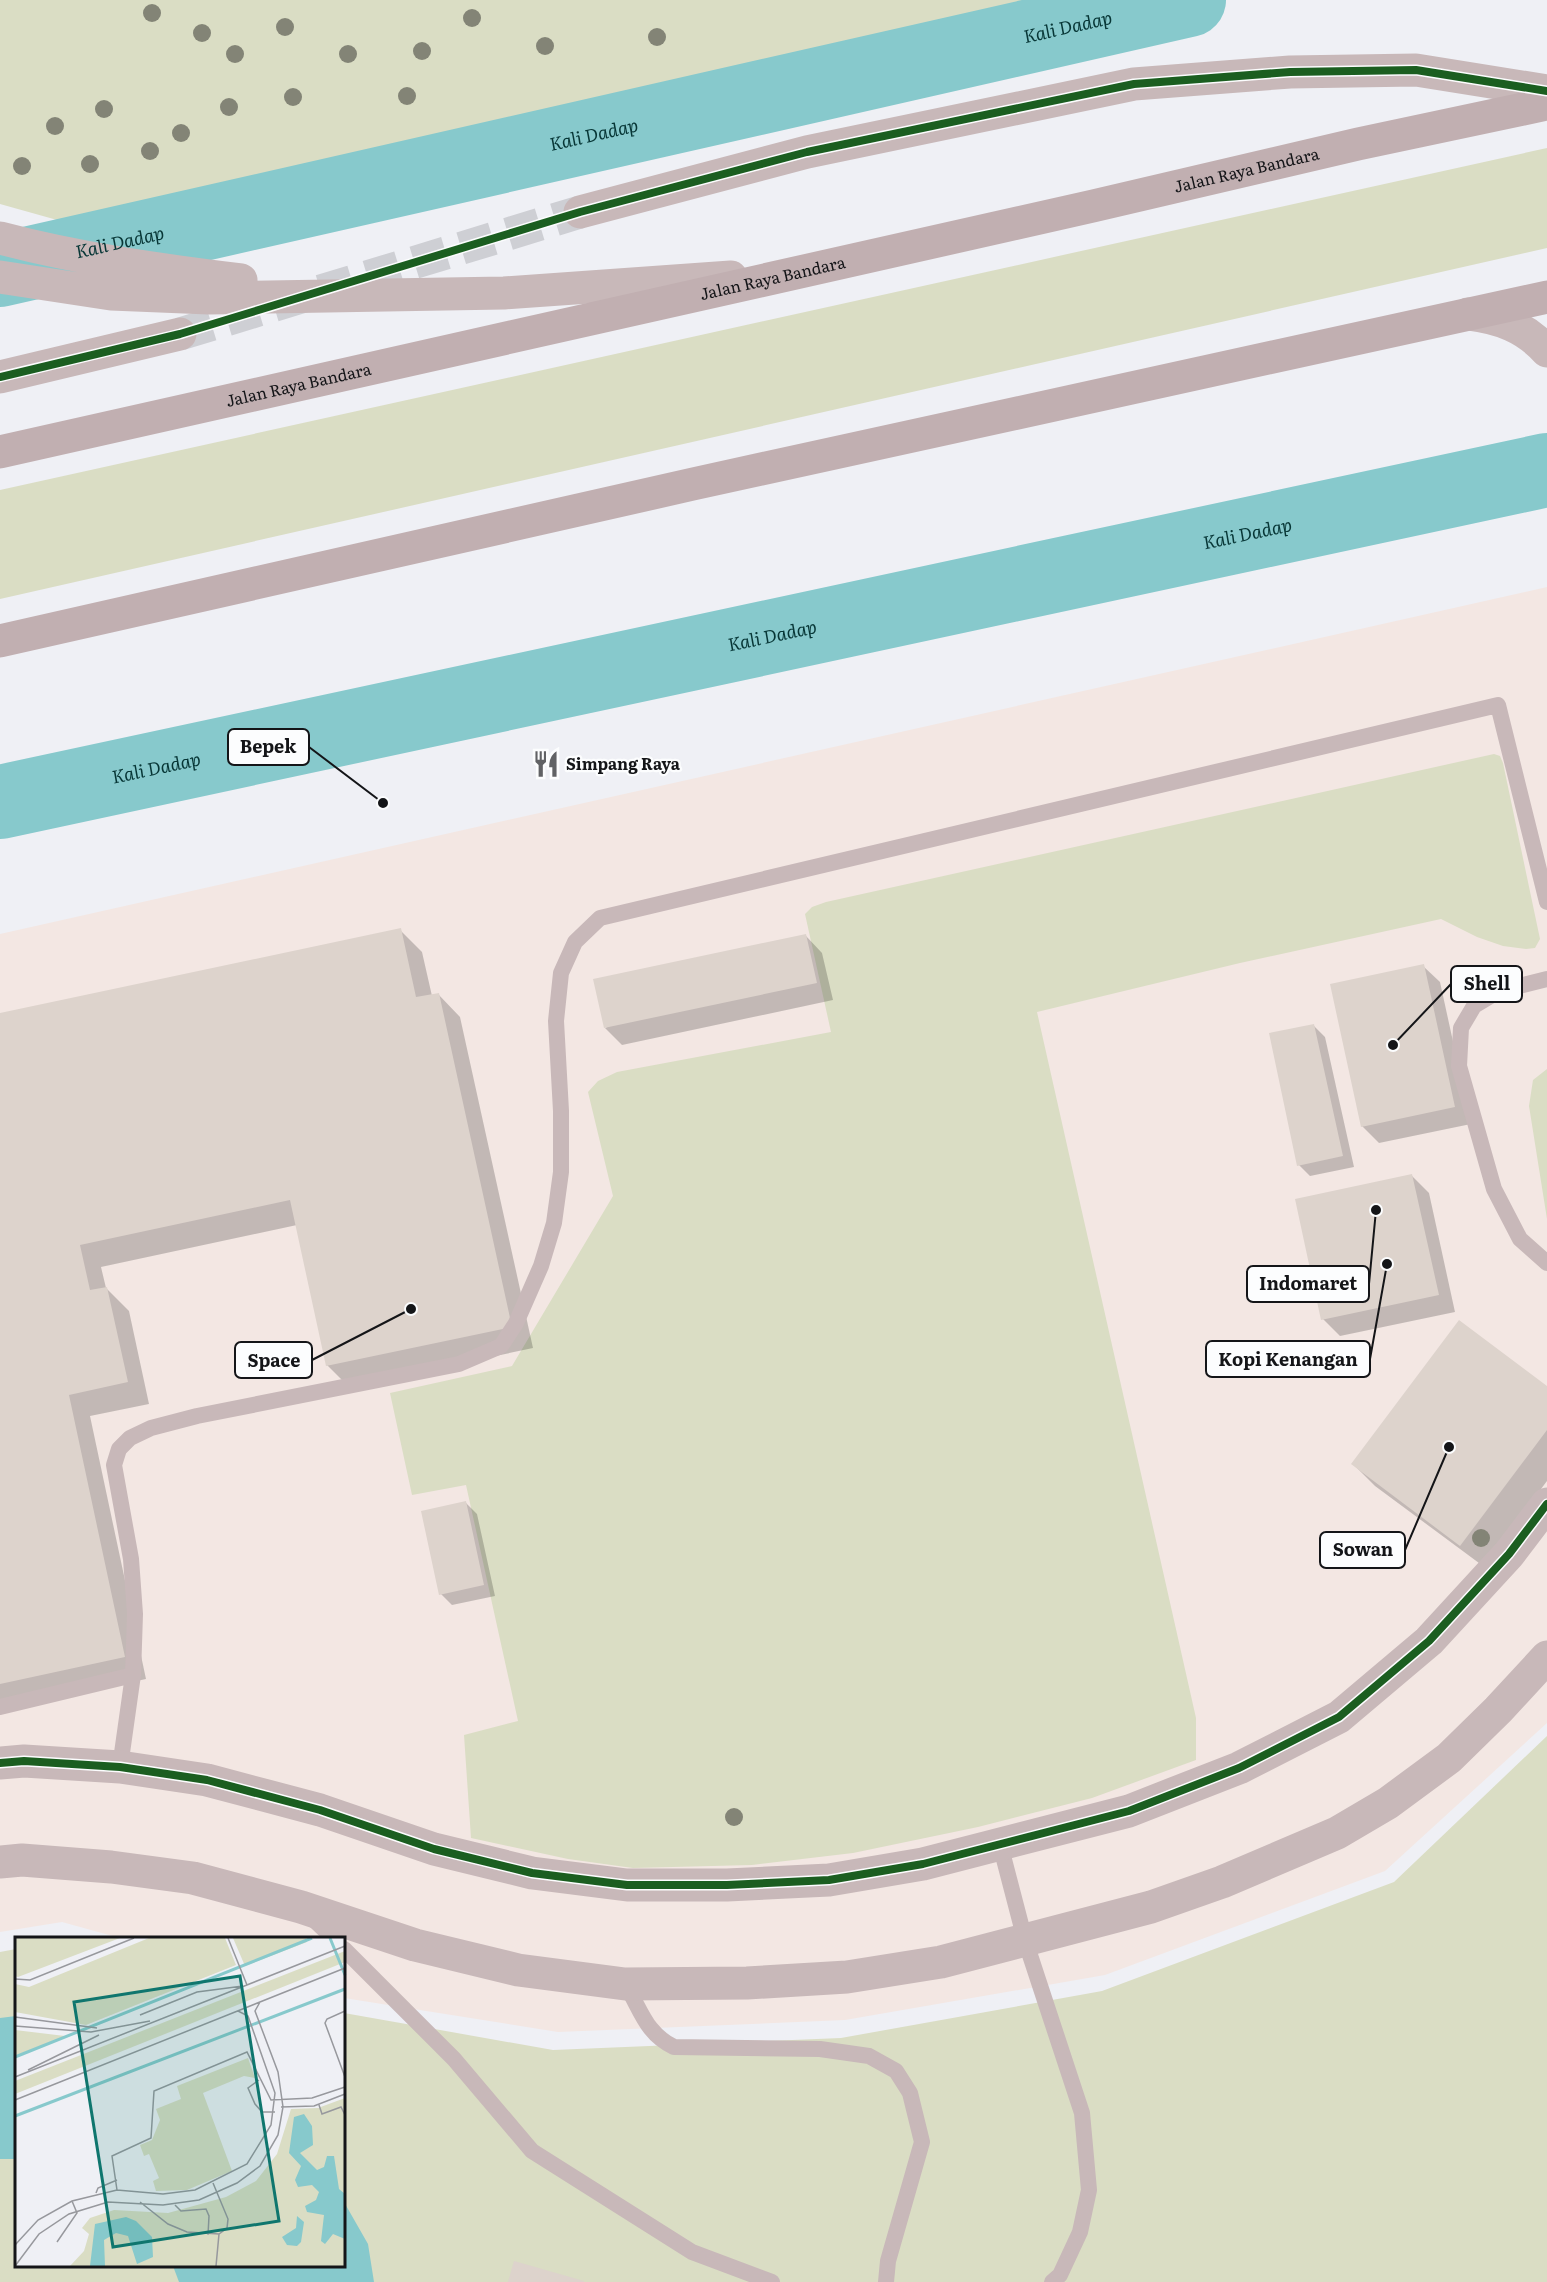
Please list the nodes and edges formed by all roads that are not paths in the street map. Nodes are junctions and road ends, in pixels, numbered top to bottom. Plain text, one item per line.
1 (1547, 91) edge
2 (1547, 104) edge
3 (580, 212) tunnel mouth
4 (0, 238) edge
5 (801, 272) junction
6 (0, 277) edge
7 (362, 294) junction
8 (1547, 297) edge
9 (1468, 314) junction
10 (180, 334) tunnel mouth
11 (1547, 351) edge
12 (0, 377) edge
13 (0, 453) edge
14 (0, 640) edge
15 (1547, 902) edge
16 (1547, 979) edge
17 (1547, 1263) edge
18 (1547, 1504) edge
19 (1547, 1657) edge
20 (133, 1675) junction
21 (0, 1707) edge
22 (0, 1763) edge
23 (120, 1767) junction
24 (1000, 1844) junction
25 (0, 1862) edge
26 (301, 1907) junction
27 (332, 1937) edge
28 (1025, 1940) junction
29 (345, 1950) edge
30 (625, 1984) junction
31 (772, 2282) edge
32 (886, 2282) edge
33 (1052, 2282) edge

1 - 3 street
2 - 5 main road, Jalan Raya Bandara
4 - 7 street
5 - 7 street
5 - 13 main road, Jalan Raya Bandara
6 - 7 street
8 - 9 main road
9 - 11 street
9 - 14 main road
10 - 12 street
15 - 20 lane
16 - 17 lane
18 - 24 street
19 - 28 street
20 - 21 lane
20 - 23 lane
22 - 23 street
23 - 24 street
24 - 28 lane
25 - 26 street
26 - 27 lane
26 - 30 street
28 - 30 street
28 - 33 lane
29 - 31 lane
30 - 32 lane

